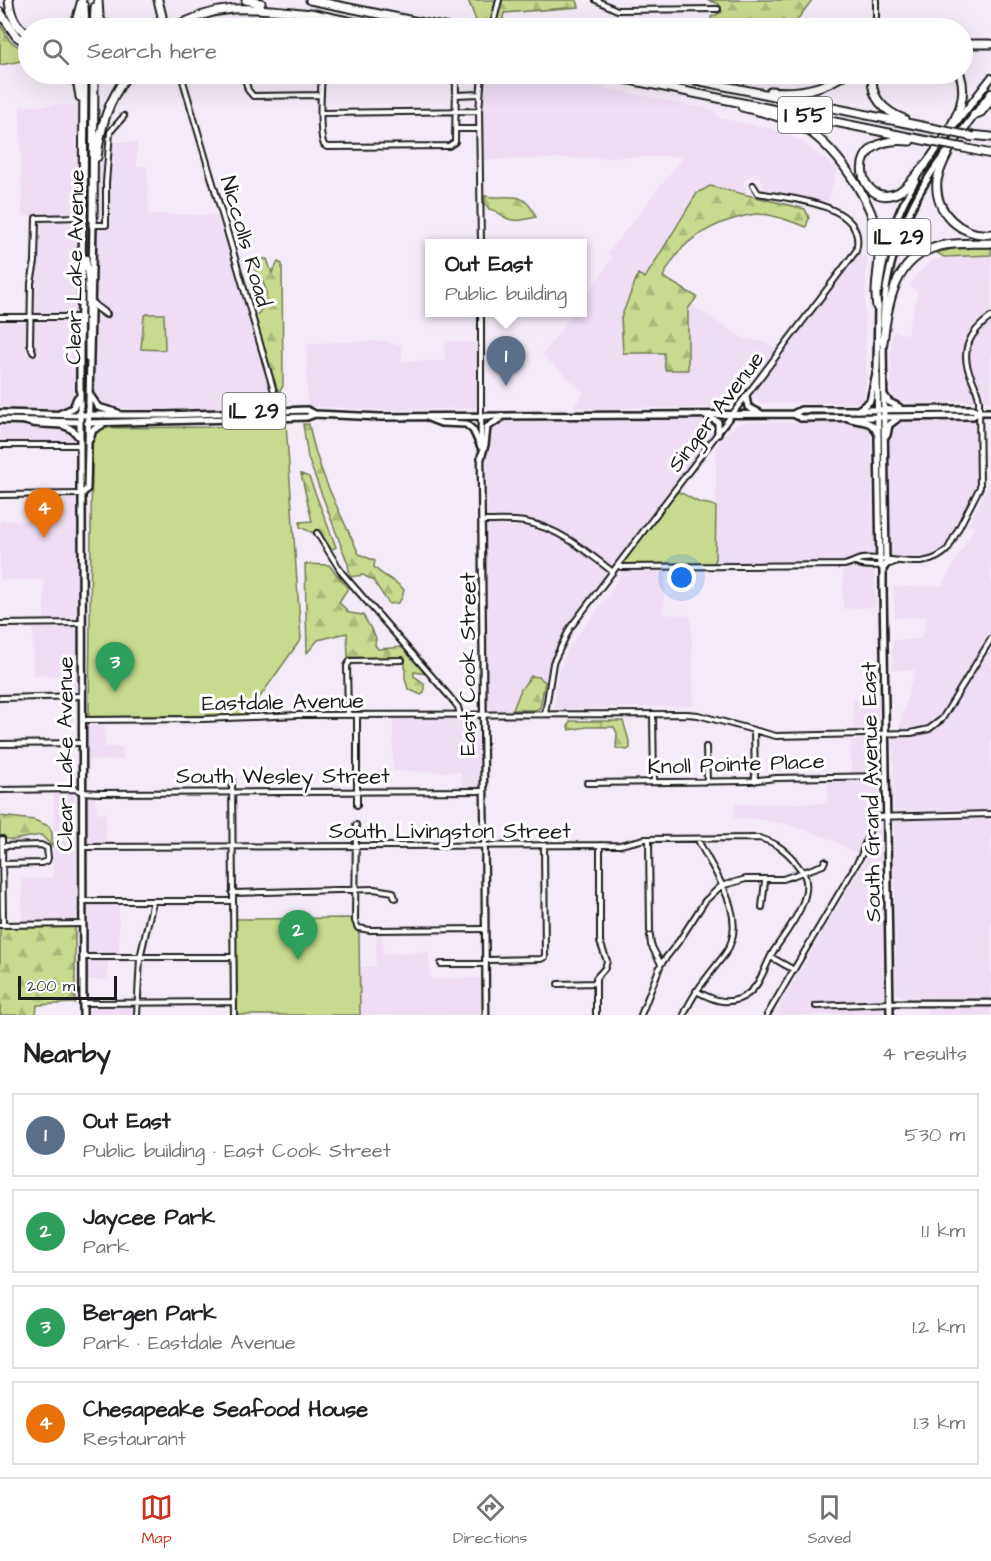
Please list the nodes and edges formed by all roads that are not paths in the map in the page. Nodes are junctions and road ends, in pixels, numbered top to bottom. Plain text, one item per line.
1 (9, 0) edge
2 (83, 0) edge
3 (96, 0) edge
4 (158, 0) edge
5 (246, 0) edge
6 (310, 0) edge
7 (321, 0) edge
8 (498, 0) edge
9 (596, 0) edge
10 (876, 0) edge
11 (347, 8) junction
12 (718, 9) dead end
13 (0, 12) edge
14 (313, 14) junction
15 (77, 18) edge
16 (84, 18) edge
17 (95, 18) edge
18 (100, 18) edge
19 (161, 18) edge
20 (192, 18) edge
21 (332, 18) edge
22 (398, 18) edge
23 (494, 18) edge
24 (876, 18) edge
25 (18, 26) edge
26 (18, 37) edge
27 (973, 44) edge
28 (991, 44) edge
29 (991, 78) edge
30 (77, 84) edge
31 (84, 84) edge
32 (94, 84) edge
33 (122, 84) edge
34 (184, 84) edge
35 (247, 84) edge
36 (321, 84) edge
37 (456, 84) edge
38 (480, 84) edge
39 (652, 84) edge
40 (716, 84) joint
41 (827, 84) edge
42 (872, 84) edge
43 (962, 84) edge
44 (682, 90) junction
45 (991, 93) edge
46 (456, 94) junction
47 (479, 94) junction
48 (321, 95) junction
49 (991, 100) edge
50 (479, 111) junction
51 (456, 112) junction
52 (322, 113) junction
53 (974, 115) junction
54 (124, 116) dead end
55 (84, 126) junction
56 (926, 127) junction
57 (456, 129) junction
58 (479, 129) junction
59 (991, 139) edge
60 (926, 142) junction
61 (947, 142) junction
62 (991, 155) edge
63 (925, 165) junction
64 (93, 171) junction
65 (753, 185) dead end
66 (83, 218) junction
67 (93, 225) junction
68 (991, 234) edge
69 (481, 239) edge
70 (991, 243) edge
71 (92, 301) junction
72 (877, 307) junction
73 (106, 314) dead end
74 (0, 317) edge
75 (31, 317) junction
76 (84, 317) junction
77 (481, 317) edge
78 (991, 317) edge
79 (883, 342) junction
80 (80, 346) junction
81 (33, 352) dead end
82 (877, 369) junction
83 (90, 393) junction
84 (884, 393) junction
85 (746, 397) junction
86 (913, 409) junction
87 (858, 410) junction
88 (881, 410) junction
89 (980, 412) junction
90 (991, 412) edge
91 (0, 413) edge
92 (59, 414) junction
93 (278, 414) junction
94 (732, 414) junction
95 (793, 414) junction
96 (80, 415) junction
97 (88, 415) junction
98 (125, 415) junction
99 (705, 415) junction
100 (764, 415) junction
101 (480, 416) junction
102 (504, 416) junction
103 (424, 417) junction
104 (902, 417) junction
105 (847, 418) junction
106 (881, 418) junction
107 (0, 420) edge
108 (25, 421) junction
109 (80, 422) junction
110 (90, 423) junction
111 (108, 423) junction
112 (718, 434) junction
113 (878, 441) junction
114 (79, 442) junction
115 (0, 445) edge
116 (481, 447) junction
117 (481, 458) junction
118 (885, 463) junction
119 (87, 473) junction
120 (82, 494) junction
121 (0, 495) edge
122 (483, 521) junction
123 (317, 533) dead end
124 (883, 563) junction
125 (618, 565) junction
126 (613, 572) junction
127 (83, 623) junction
128 (0, 624) edge
129 (991, 639) edge
130 (402, 660) dead end
131 (83, 696) junction
132 (0, 698) edge
133 (545, 714) junction
134 (653, 714) junction
135 (348, 715) junction
136 (357, 715) junction
137 (460, 715) junction
138 (483, 715) junction
139 (83, 720) junction
140 (754, 730) junction
141 (886, 734) junction
142 (82, 743) junction
143 (0, 744) edge
144 (706, 747) dead end
145 (886, 776) junction
146 (232, 778) dead end
147 (755, 781) junction
148 (654, 782) junction
149 (707, 782) junction
150 (587, 783) dead end
151 (0, 790) edge
152 (357, 791) junction
153 (484, 791) junction
154 (82, 792) junction
155 (232, 792) junction
156 (357, 805) dead end
157 (991, 814) edge
158 (887, 816) junction
159 (356, 825) dead end
160 (699, 838) junction
161 (2, 839) dead end
162 (649, 839) junction
163 (600, 845) junction
164 (2, 846) junction
165 (484, 846) junction
166 (544, 846) junction
167 (232, 847) junction
168 (355, 847) junction
169 (82, 848) junction
170 (825, 861) dead end
171 (2, 864) junction
172 (803, 873) junction
173 (765, 880) junction
174 (721, 886) junction
175 (356, 890) junction
176 (232, 893) junction
177 (395, 898) dead end
178 (82, 901) junction
179 (153, 901) junction
180 (232, 901) junction
181 (762, 907) dead end
182 (2, 924) edge
183 (83, 924) junction
184 (485, 929) junction
185 (83, 957) junction
186 (233, 957) junction
187 (771, 957) junction
188 (140, 958) junction
189 (486, 962) junction
190 (441, 964) dead end
191 (661, 964) junction
192 (794, 970) junction
193 (596, 983) junction
194 (558, 984) dead end
195 (696, 991) junction
196 (234, 1002) junction
197 (83, 1003) junction
198 (137, 1003) junction
199 (890, 1003) junction
200 (991, 1003) edge
201 (816, 1006) dead end
202 (84, 1015) edge
203 (137, 1015) edge
204 (234, 1015) edge
205 (486, 1015) edge
206 (596, 1015) edge
207 (641, 1015) edge
208 (684, 1015) edge
209 (768, 1015) edge
210 (890, 1015) edge

1 - 25 highway
2 - 15 highway
2 - 16 highway
3 - 17 highway
3 - 18 highway
4 - 19 highway
5 - 14 highway
6 - 11 highway
7 - 11 highway
8 - 23 street
9 - 12 street
10 - 24 street
11 - 22 highway
13 - 26 highway
14 - 20 highway
14 - 21 highway
27 - 28 highway
29 - 61 highway, IL 29
30 - 55 highway
31 - 55 highway, Clear Lake Avenue
32 - 64 highway, Clear Lake Avenue
33 - 64 highway
34 - 93 street, Niccolls Road
35 - 48 street
36 - 48 street
37 - 46 street
38 - 47 street
39 - 44 highway, I 55
40 - 41 highway
40 - 56 highway, I 55
42 - 56 highway
43 - 61 highway
44 - 60 highway, I 55
44 - 72 highway
45 - 53 highway, IL 29
46 - 47 street
46 - 51 street
47 - 50 street
48 - 52 street
49 - 53 highway
50 - 51 street
50 - 58 street
51 - 52 street
51 - 57 street
52 - 57 street
53 - 61 highway, IL 29
54 - 67 street
55 - 66 highway, Clear Lake Avenue
56 - 59 highway, I 55, bridge
57 - 58 street
58 - 69 street
60 - 61 highway, I 55, bridge
60 - 63 highway
61 - 62 highway, I 55, bridge
61 - 63 highway, IL 29
61 - 68 highway
61 - 79 main road, IL 29
63 - 72 main road, IL 29
64 - 67 highway, Clear Lake Avenue
65 - 85 street, Singer Avenue
66 - 75 street
66 - 76 main road, Clear Lake Avenue
67 - 71 main road, Clear Lake Avenue
70 - 79 highway
71 - 73 main road
71 - 76 main road, Clear Lake Avenue
72 - 82 main road, IL 29
74 - 75 street
75 - 76 street
75 - 81 street
76 - 80 main road, Clear Lake Avenue
76 - 83 main road, Clear Lake Avenue
77 - 101 street, East Cook Street
78 - 89 street
79 - 84 main road, IL 29
80 - 92 main road
80 - 96 main road, Clear Lake Avenue
82 - 87 main road, IL 29
82 - 88 main road
83 - 97 main road, Clear Lake Avenue
83 - 98 main road
84 - 86 main road
84 - 88 main road, IL 29
85 - 94 street, Singer Avenue
85 - 100 main road
86 - 88 main road
86 - 89 main road
87 - 88 main road, IL 29
87 - 95 main road, IL 29
88 - 106 main road, IL 29
89 - 90 main road
89 - 104 main road
89 - 124 street
91 - 92 main road, IL 29
92 - 96 main road, IL 29
93 - 98 main road, IL 29
93 - 103 main road, IL 29
93 - 111 main road, IL 29
94 - 99 main road, IL 29
94 - 100 main road, IL 29
94 - 112 street, Singer Avenue
95 - 100 main road, IL 29
95 - 105 main road, IL 29
96 - 97 main road, IL 29
96 - 109 main road, Clear Lake Avenue
97 - 98 main road, IL 29
97 - 110 main road, Clear Lake Avenue
99 - 102 main road, IL 29
99 - 112 main road
101 - 102 main road, IL 29
101 - 103 main road, IL 29
101 - 116 street, East Cook Street
102 - 117 main road
103 - 116 main road
104 - 106 main road
104 - 118 main road
105 - 106 main road, IL 29
105 - 113 main road
106 - 113 main road, South Grand Avenue East
106 - 118 main road, South Grand Avenue East
107 - 108 main road, IL 29
108 - 109 main road, IL 29
108 - 114 main road
109 - 110 main road, IL 29
109 - 114 main road, Clear Lake Avenue
110 - 111 main road, IL 29
110 - 119 main road, Clear Lake Avenue
111 - 119 main road
112 - 125 street, Singer Avenue
113 - 124 main road, South Grand Avenue East
114 - 115 street
114 - 120 main road, Clear Lake Avenue
116 - 117 street, East Cook Street
117 - 122 street, East Cook Street
118 - 124 main road, South Grand Avenue East
119 - 120 main road, Clear Lake Avenue
120 - 121 street
120 - 127 main road, Clear Lake Avenue
122 - 126 street
122 - 138 street, East Cook Street
123 - 137 street
124 - 125 street
124 - 141 main road, South Grand Avenue East
125 - 126 street, Singer Avenue
126 - 133 street, Singer Avenue
127 - 128 street
127 - 131 main road, Clear Lake Avenue
129 - 141 street, Eastdale Avenue
130 - 135 street
131 - 132 street
131 - 139 main road, Clear Lake Avenue
133 - 134 street, Eastdale Avenue
133 - 138 street, Eastdale Avenue
134 - 140 street, Eastdale Avenue
134 - 148 street
135 - 136 street, Eastdale Avenue
135 - 139 street, Eastdale Avenue
136 - 137 street, Eastdale Avenue
136 - 152 street
137 - 138 street, Eastdale Avenue
138 - 153 street, East Cook Street
139 - 142 main road, Clear Lake Avenue
140 - 141 street, Eastdale Avenue
140 - 147 street
141 - 145 main road, South Grand Avenue East
142 - 143 street
142 - 154 main road, Clear Lake Avenue
144 - 149 street
145 - 147 street, Knoll Pointe Place
145 - 158 main road, South Grand Avenue East
146 - 155 street
147 - 149 street, Knoll Pointe Place
148 - 149 street, Knoll Pointe Place
148 - 150 street, Knoll Pointe Place
151 - 154 street, South Wesley Street
152 - 153 street, South Wesley Street
152 - 155 street, South Wesley Street
152 - 156 street
153 - 165 street, East Cook Street
154 - 155 street, South Wesley Street
154 - 169 main road, Clear Lake Avenue
155 - 167 street
157 - 158 street
158 - 192 street
158 - 199 main road, South Grand Avenue East
159 - 168 street
160 - 162 street, South Livingston Street
160 - 172 street, South Livingston Street
160 - 174 street
161 - 164 street
162 - 163 street, South Livingston Street
162 - 191 street
163 - 166 street, South Livingston Street
163 - 193 street
164 - 171 street
164 - 171 street
165 - 166 street, South Livingston Street
165 - 168 street, South Livingston Street
165 - 184 street, East Cook Street
166 - 189 street
167 - 168 street, South Livingston Street
167 - 169 street, South Livingston Street
167 - 176 street
168 - 175 street
169 - 178 main road, Clear Lake Avenue
170 - 172 street
171 - 182 street
172 - 173 street
172 - 187 street
173 - 174 street
173 - 181 street
174 - 191 street
174 - 195 street
175 - 176 street
175 - 177 street
175 - 184 street
176 - 180 street
178 - 179 street
178 - 183 main road, Clear Lake Avenue
179 - 180 street
179 - 188 street
180 - 186 street
182 - 183 street
183 - 185 main road, Clear Lake Avenue
184 - 189 street, East Cook Street
185 - 188 street
185 - 197 main road, Clear Lake Avenue
186 - 188 street
186 - 196 street
187 - 192 street
187 - 195 street
188 - 198 street
189 - 190 street
189 - 205 street, East Cook Street
191 - 207 street
192 - 209 street
193 - 194 street
193 - 206 street
195 - 208 street
196 - 198 street
196 - 204 street
197 - 198 street
197 - 202 main road, Clear Lake Avenue
198 - 203 street
199 - 200 street
199 - 201 street
199 - 210 main road, South Grand Avenue East

